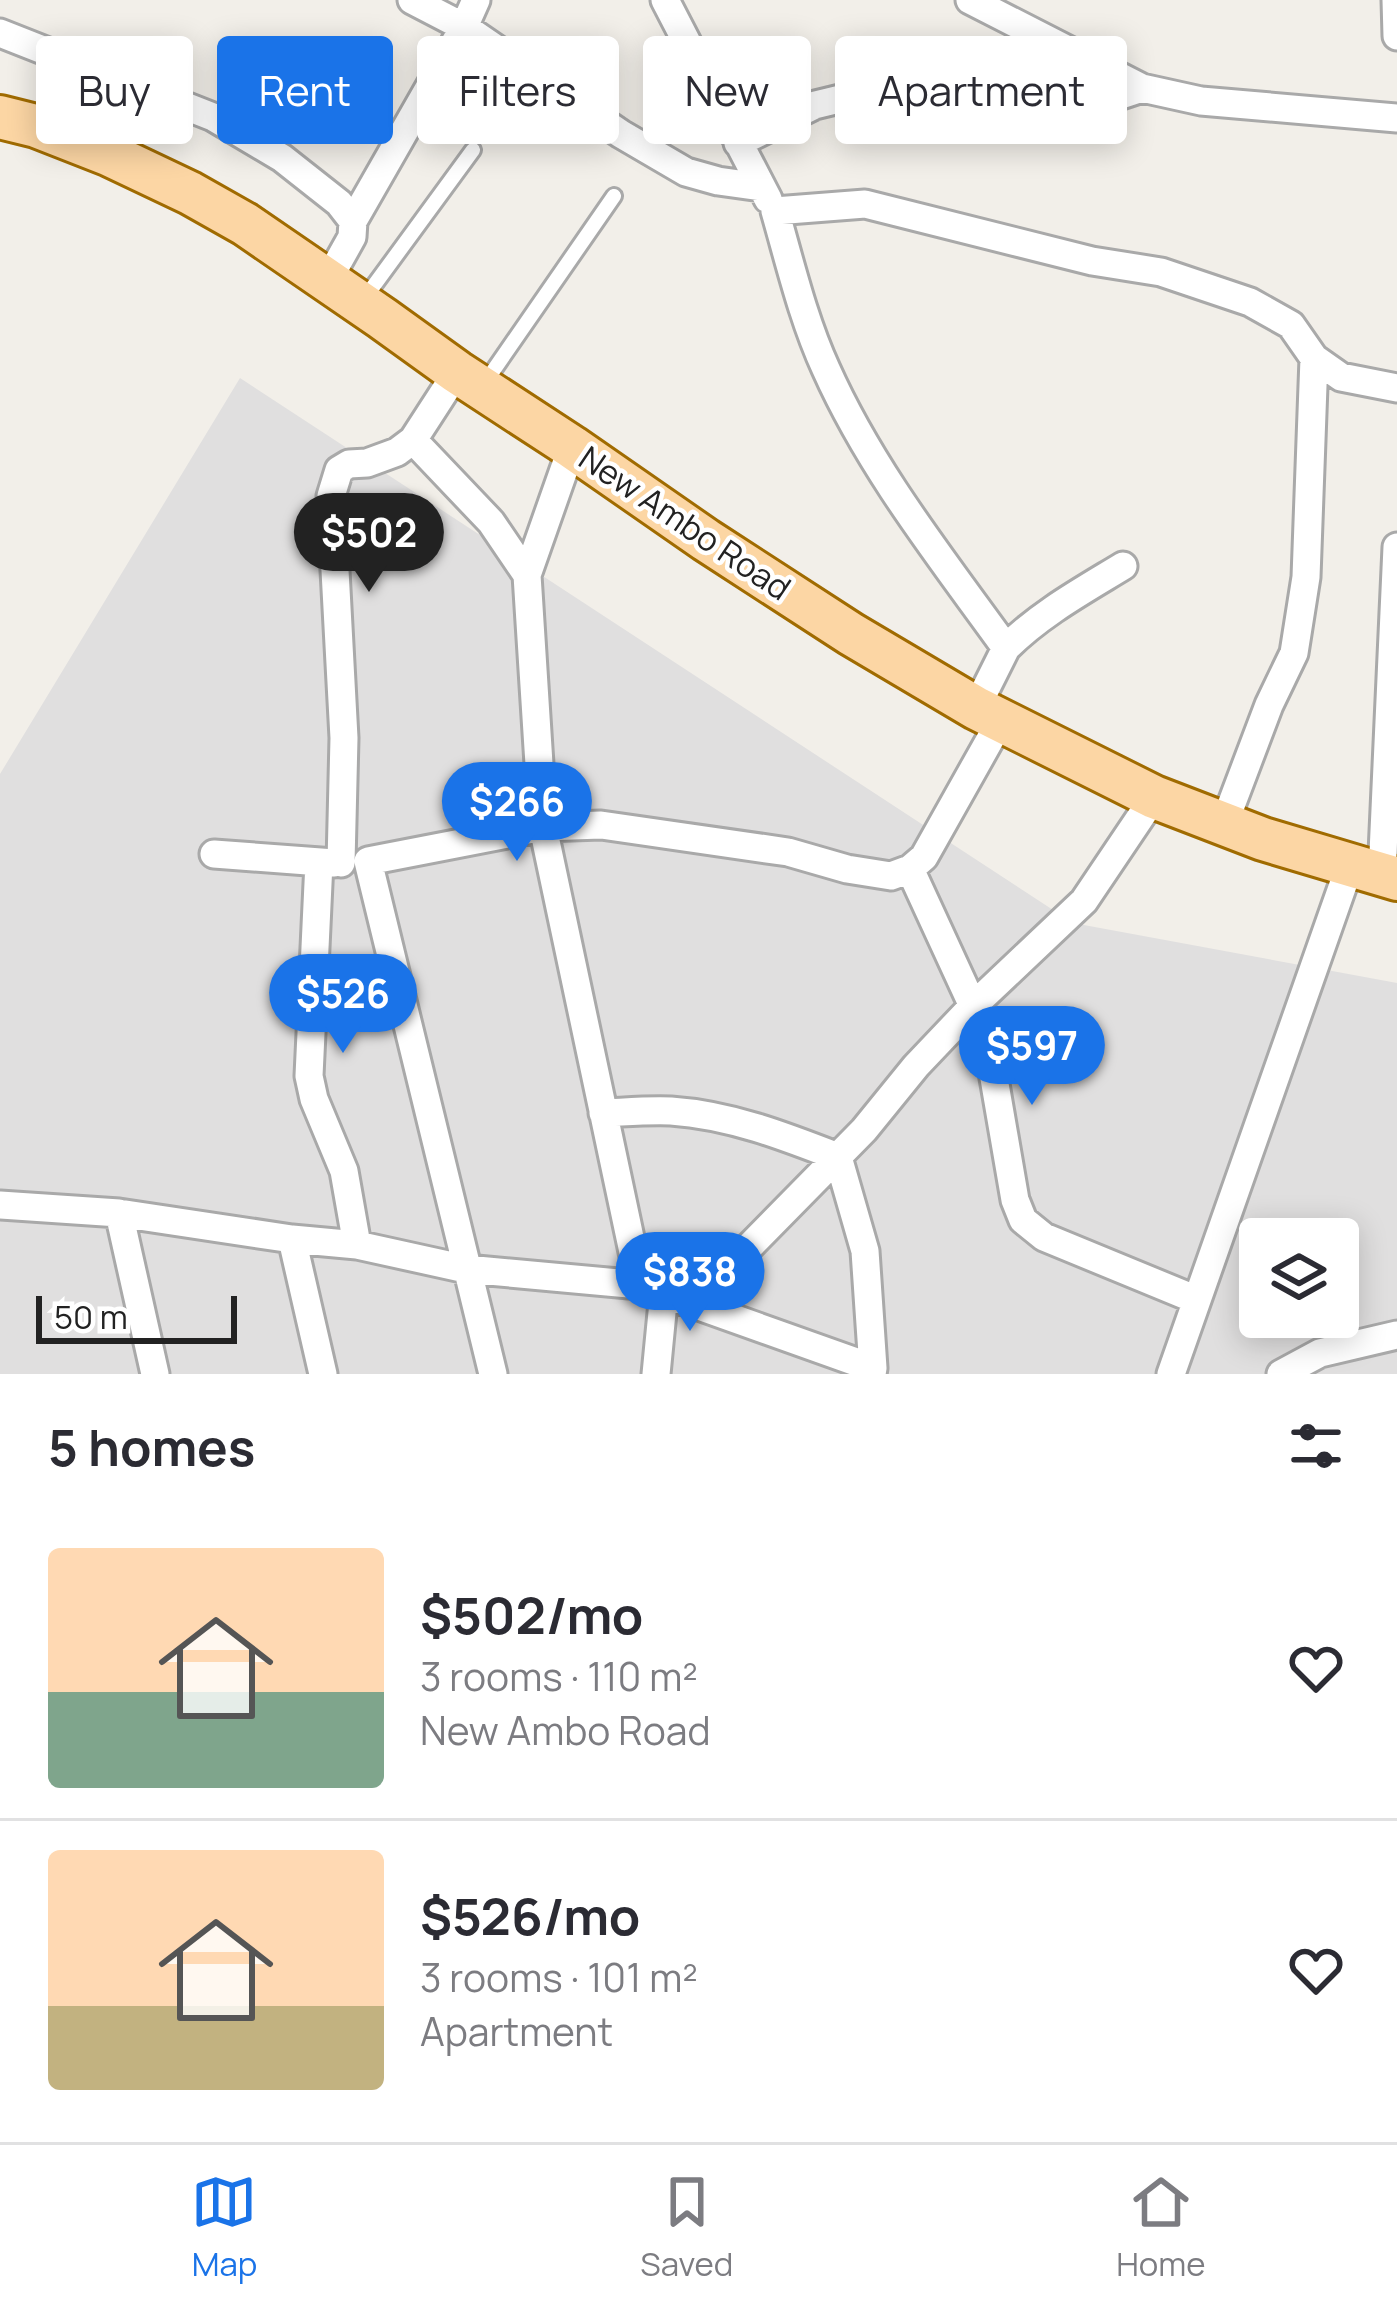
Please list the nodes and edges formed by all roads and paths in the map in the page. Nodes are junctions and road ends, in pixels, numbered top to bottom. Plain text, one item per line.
1 (412, 0) edge
2 (476, 0) edge
3 (665, 0) edge
4 (970, 0) edge
5 (1396, 0) edge
6 (464, 27) junction
7 (0, 33) edge
8 (683, 36) edge
9 (1397, 37) edge
10 (1142, 88) junction
11 (811, 107) edge
12 (0, 117) edge
13 (1397, 118) edge
14 (739, 144) edge
15 (473, 150) dead end
16 (614, 196) dead end
17 (768, 199) junction
18 (353, 221) junction
19 (345, 292) junction
20 (1314, 358) junction
21 (469, 380) junction
22 (1397, 388) edge
23 (413, 440) junction
24 (572, 447) junction
25 (1397, 547) edge
26 (1123, 566) dead end
27 (527, 574) junction
28 (1006, 648) junction
29 (988, 714) junction
30 (1154, 796) junction
31 (1224, 824) junction
32 (543, 827) junction
33 (214, 854) dead end
34 (343, 862) junction
35 (910, 869) junction
36 (1376, 873) edge
37 (973, 1006) junction
38 (604, 1113) junction
39 (838, 1156) junction
40 (0, 1205) edge
41 (119, 1213) junction
42 (292, 1239) junction
43 (357, 1245) junction
44 (466, 1269) junction
45 (652, 1289) junction
46 (1197, 1300) junction
47 (693, 1304) junction
48 (1397, 1335) edge
49 (872, 1371) edge
50 (155, 1374) edge
51 (323, 1374) edge
52 (493, 1374) edge
53 (656, 1374) edge
54 (1171, 1374) edge
55 (1281, 1374) edge

1 - 6 street
2 - 6 street
3 - 8 street
4 - 10 street
5 - 9 street
6 - 17 street
6 - 18 street
7 - 18 street
10 - 11 street
10 - 13 street
12 - 19 main road, New Ambo Road
14 - 17 street
15 - 19 lane
16 - 21 lane
17 - 20 street
17 - 28 street
18 - 19 street
19 - 21 main road, New Ambo Road
20 - 22 street
20 - 31 street
21 - 23 street
21 - 24 main road, New Ambo Road
23 - 27 street
23 - 34 street
24 - 27 street
24 - 29 main road, New Ambo Road
25 - 36 street
26 - 28 street
27 - 32 street
28 - 29 street
29 - 30 main road, New Ambo Road
29 - 35 street
30 - 31 main road, New Ambo Road
30 - 37 street
31 - 36 main road, New Ambo Road
32 - 34 street
32 - 35 street
32 - 38 street
33 - 34 street
34 - 43 street
34 - 44 street
35 - 37 street
36 - 46 street
37 - 39 street
37 - 46 street
38 - 39 street
38 - 45 street
39 - 47 street
39 - 49 street
40 - 41 street
41 - 42 street
41 - 50 street
42 - 43 street
42 - 51 street
43 - 44 street
44 - 45 street
44 - 52 street
45 - 47 street
45 - 53 street
46 - 54 street
47 - 49 street
48 - 55 street

